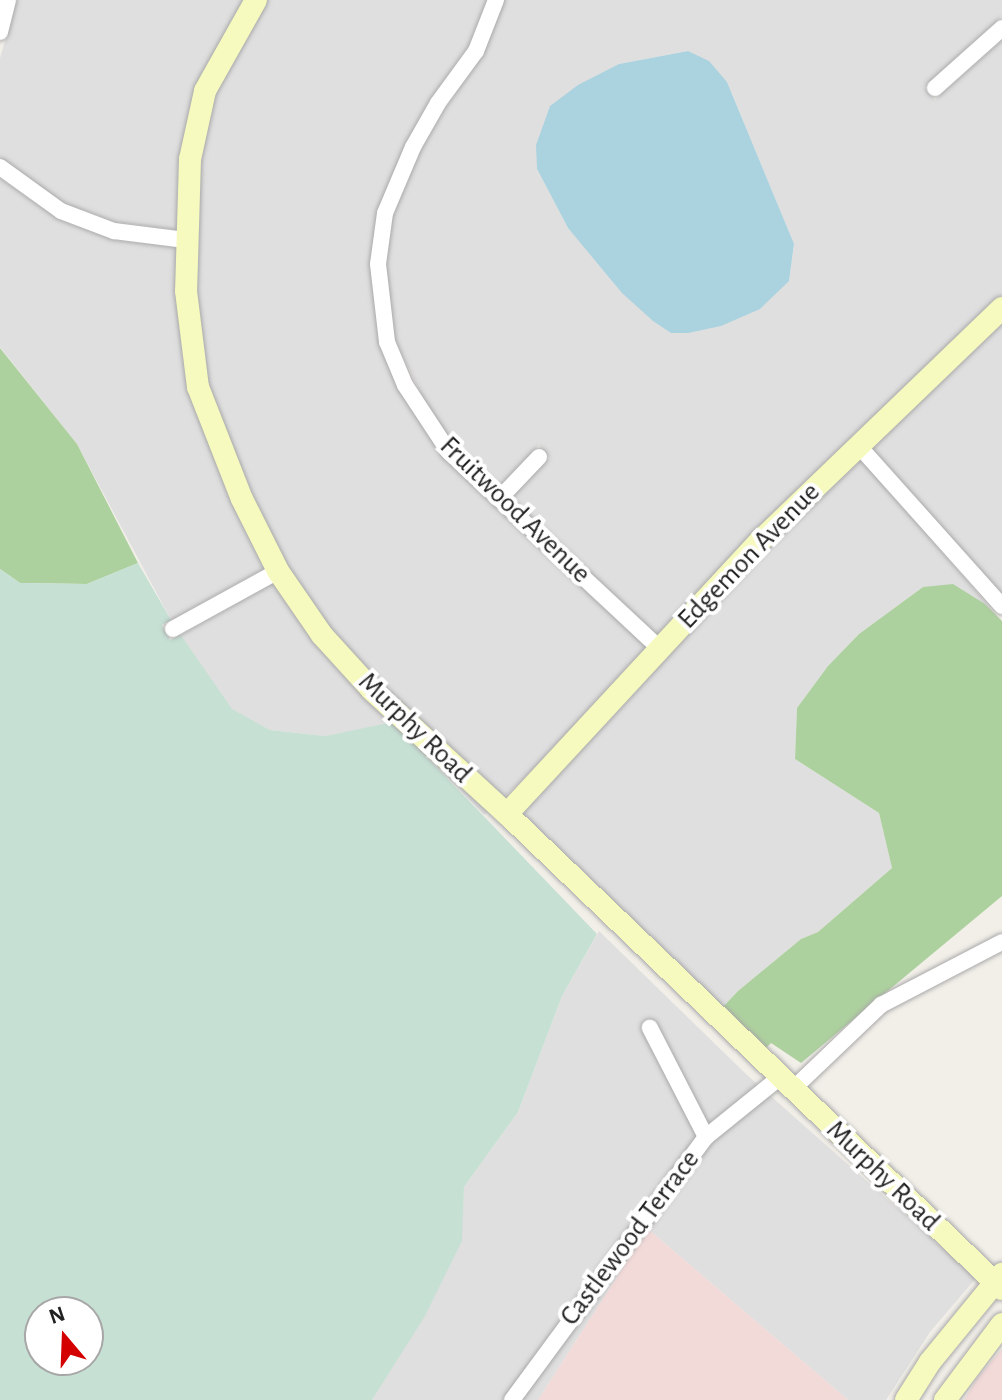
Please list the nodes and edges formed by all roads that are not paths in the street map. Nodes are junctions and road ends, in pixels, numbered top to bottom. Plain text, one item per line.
1 (8, 0) edge
2 (256, 0) edge
3 (496, 0) edge
4 (1002, 28) edge
5 (0, 32) edge
6 (935, 88) dead end
7 (0, 167) edge
8 (185, 240) junction
9 (1002, 308) edge
10 (858, 445) junction
11 (539, 457) dead end
12 (499, 499) junction
13 (278, 571) junction
14 (1002, 606) edge
15 (173, 629) dead end
16 (660, 649) junction
17 (507, 814) junction
18 (1002, 942) edge
19 (650, 1028) dead end
20 (786, 1083) junction
21 (706, 1137) junction
22 (999, 1281) edge
23 (1002, 1324) edge
24 (512, 1400) edge
25 (906, 1400) edge
26 (945, 1400) edge

1 - 5 street
2 - 8 street, Murphy Road
3 - 12 street, Fruitwood Avenue
4 - 6 street
7 - 8 street
8 - 13 street, Murphy Road
9 - 10 street, Edgemon Avenue
10 - 14 street
10 - 16 street, Edgemon Avenue
11 - 12 street
12 - 16 street, Fruitwood Avenue
13 - 15 street
13 - 17 street, Murphy Road
16 - 17 street, Edgemon Avenue
17 - 20 street, Murphy Road
18 - 20 street
19 - 21 street, Castlewood Terrace
20 - 21 street
20 - 22 street, Murphy Road
21 - 24 street, Castlewood Terrace
22 - 25 street
23 - 26 street

